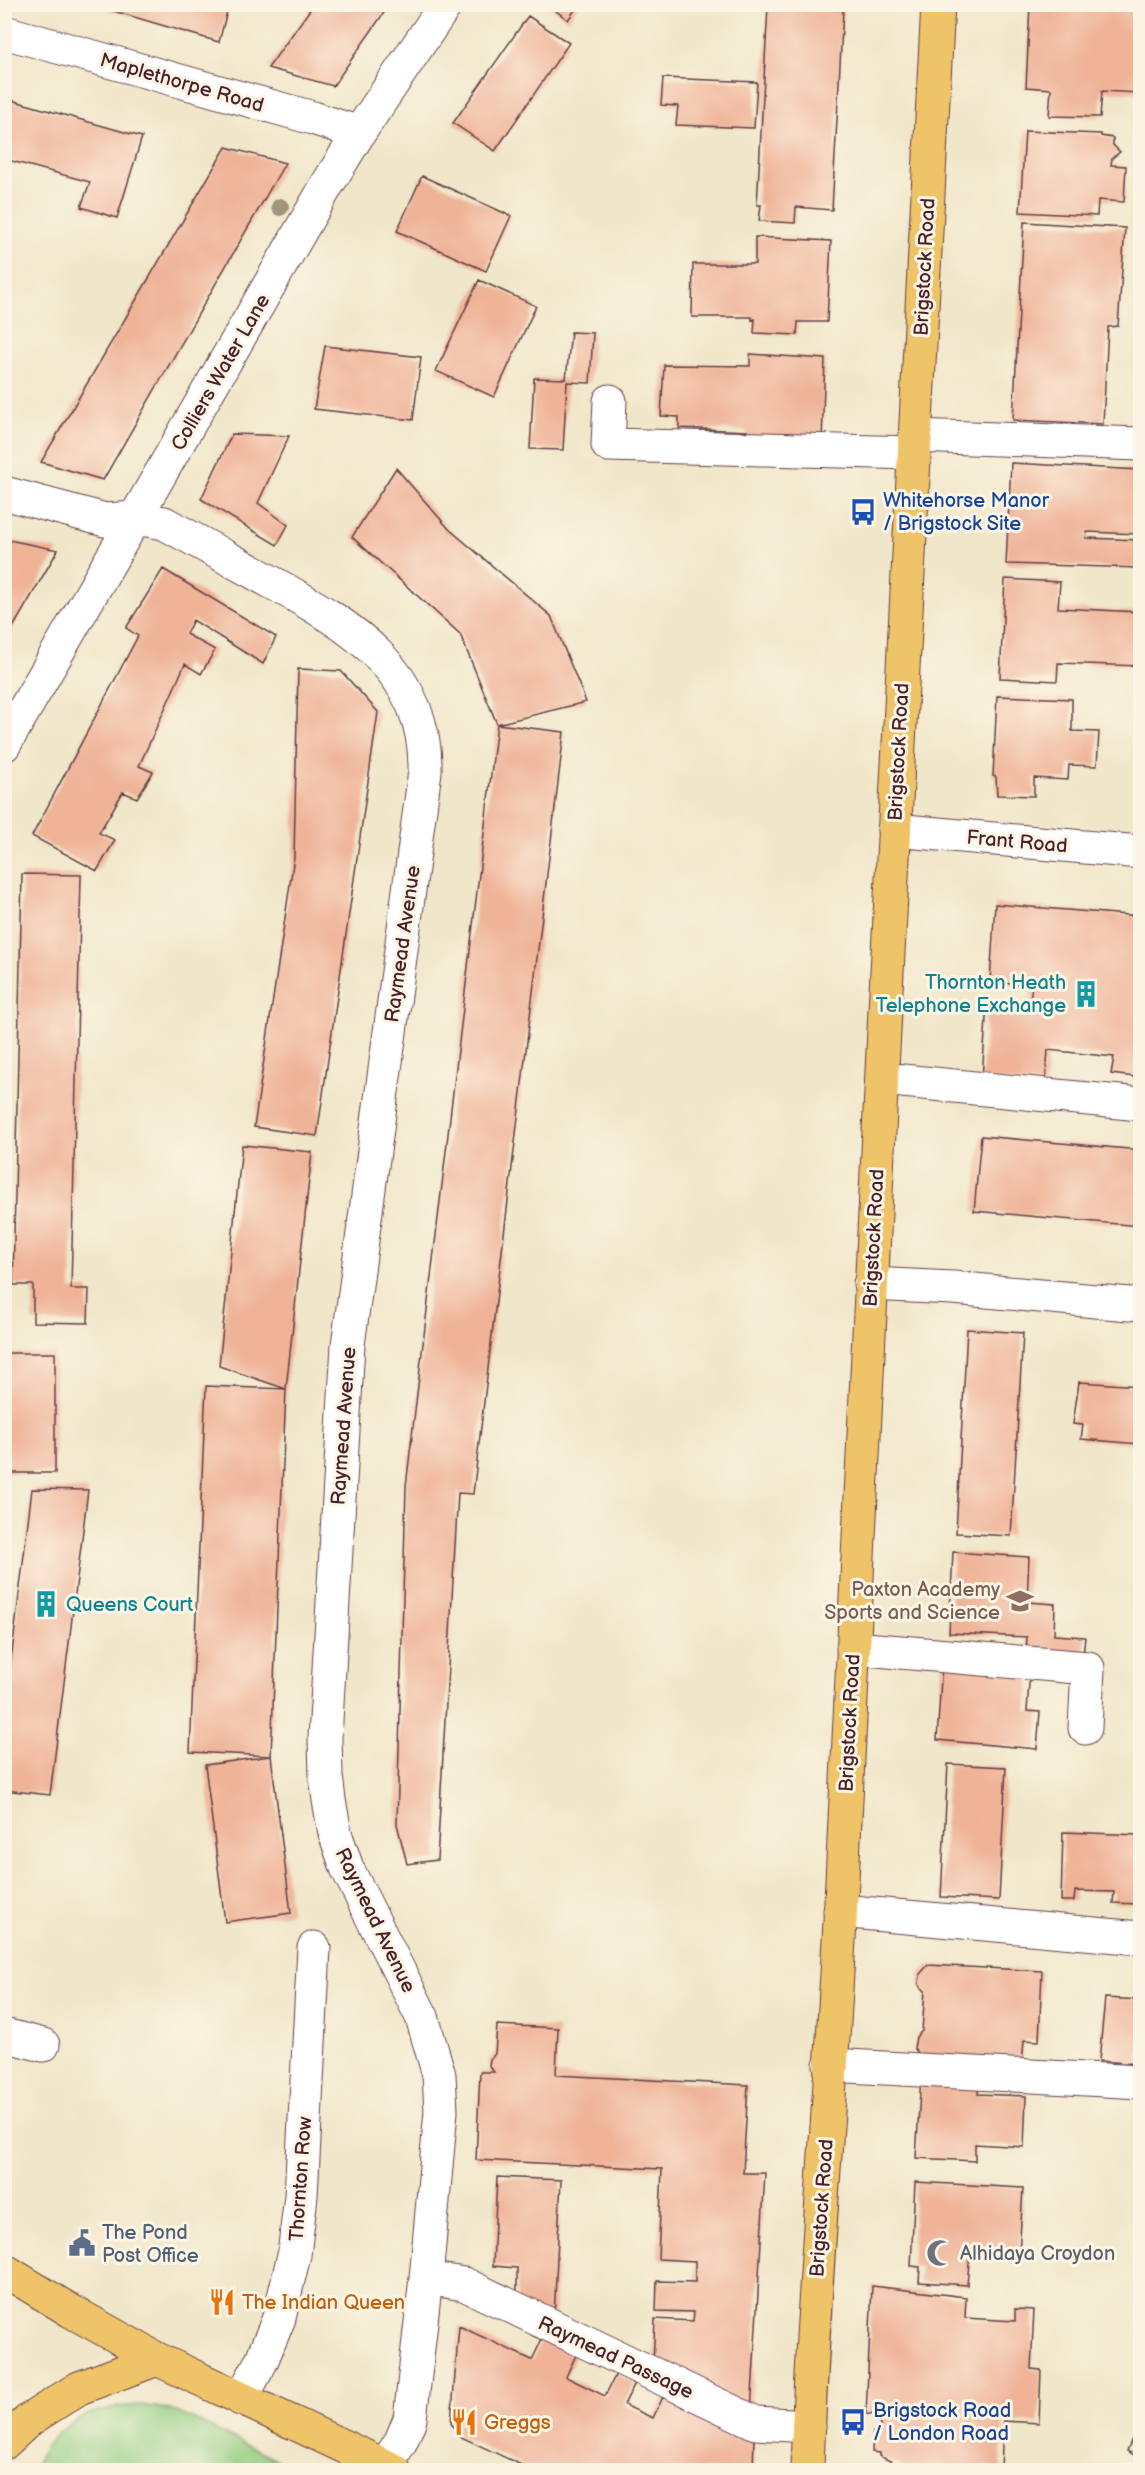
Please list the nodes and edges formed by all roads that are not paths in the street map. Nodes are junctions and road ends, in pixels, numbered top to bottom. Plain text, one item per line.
1 (446, 4) edge
2 (938, 4) edge
3 (4, 32) edge
4 (359, 133) junction
5 (610, 401) dead end
6 (1140, 444) edge
7 (915, 445) junction
8 (4, 493) edge
9 (136, 518) junction
10 (4, 745) edge
11 (894, 830) junction
12 (1140, 852) edge
13 (882, 1079) junction
14 (1140, 1104) edge
15 (870, 1284) junction
16 (1129, 1304) dead end
17 (853, 1648) junction
18 (1084, 1728) dead end
19 (840, 1911) junction
20 (1140, 1938) edge
21 (314, 1948) dead end
22 (4, 2035) edge
23 (43, 2045) dead end
24 (830, 2065) junction
25 (1140, 2082) edge
26 (4, 2270) edge
27 (426, 2278) junction
28 (157, 2359) junction
29 (241, 2399) junction
30 (809, 2426) junction
31 (4, 2443) edge
32 (390, 2468) edge
33 (807, 2470) edge

1 - 4 street, Colliers Water Lane
2 - 7 main road, Brigstock Road
3 - 4 street, Maplethorpe Road
4 - 9 street, Colliers Water Lane
5 - 7 street
6 - 7 street
7 - 11 main road, Brigstock Road
8 - 9 street, Raymead Avenue
9 - 10 street, Colliers Water Lane
9 - 27 street, Raymead Avenue
11 - 12 street, Frant Road
11 - 13 main road, Brigstock Road
13 - 14 street
13 - 15 main road, Brigstock Road
15 - 16 street
15 - 17 main road, Brigstock Road
17 - 18 street
17 - 19 main road, Brigstock Road
19 - 20 street
19 - 24 main road, Brigstock Road
21 - 29 street, Thornton Row
22 - 23 street
24 - 25 street
24 - 30 main road, Brigstock Road
26 - 28 main road
27 - 30 street, Raymead Passage
27 - 32 street, Raymead Avenue
28 - 29 main road
28 - 31 main road
29 - 32 main road
30 - 33 main road, Brigstock Road

